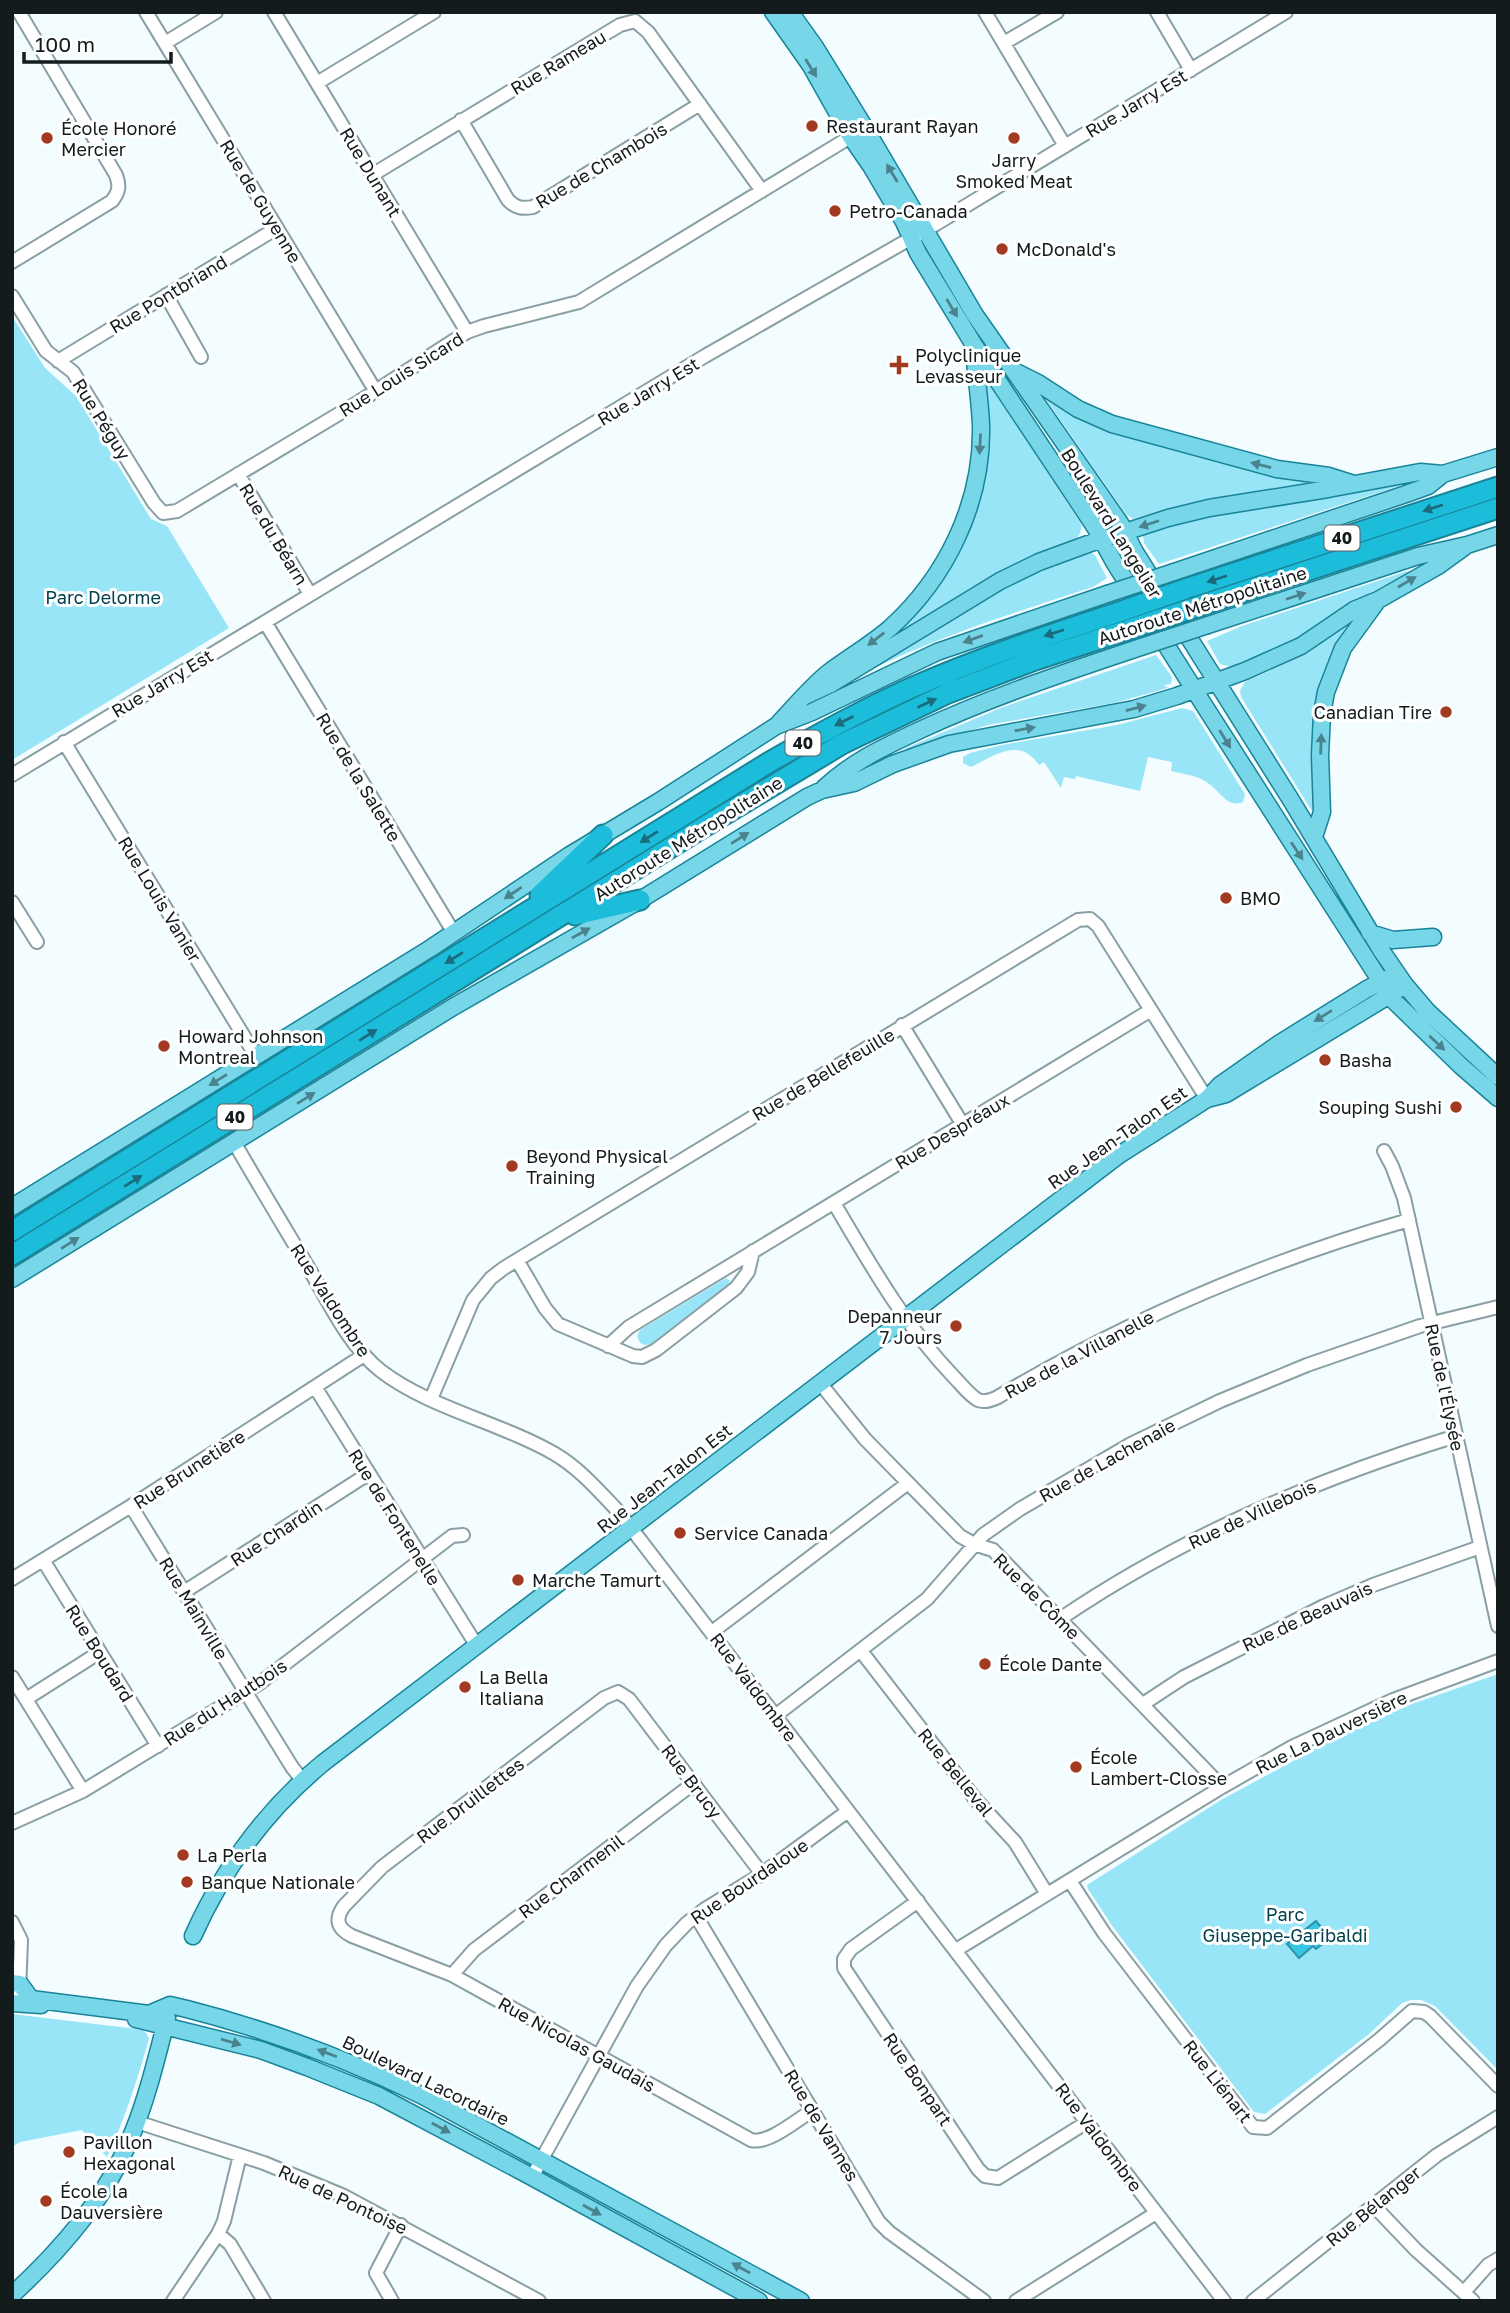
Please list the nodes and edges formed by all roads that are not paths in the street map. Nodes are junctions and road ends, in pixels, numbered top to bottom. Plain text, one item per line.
1 (19, 12) edge
2 (146, 12) edge
3 (216, 12) edge
4 (274, 12) edge
5 (434, 12) edge
6 (773, 12) edge
7 (790, 12) edge
8 (985, 12) edge
9 (1057, 12) edge
10 (1157, 12) edge
11 (1286, 12) edge
12 (165, 43) junction
13 (1004, 43) junction
14 (1191, 70) junction
15 (317, 83) junction
16 (700, 104) junction
17 (461, 120) junction
18 (865, 128) junction
19 (850, 137) junction
20 (1065, 146) junction
21 (372, 175) junction
22 (762, 191) junction
23 (277, 228) junction
24 (918, 235) junction
25 (12, 262) edge
26 (166, 295) junction
27 (12, 296) edge
28 (467, 332) junction
29 (974, 345) junction
30 (201, 357) dead end
31 (58, 360) junction
32 (1014, 371) junction
33 (375, 390) junction
34 (1498, 457) edge
35 (238, 474) junction
36 (1443, 474) junction
37 (1354, 484) junction
38 (1498, 487) edge
39 (1498, 508) edge
40 (163, 513) joint
41 (1123, 533) junction
42 (1498, 535) edge
43 (1102, 540) junction
44 (1467, 545) junction
45 (310, 594) junction
46 (1378, 600) junction
47 (265, 622) junction
48 (1217, 681) junction
49 (1194, 690) junction
50 (803, 697) junction
51 (776, 726) junction
52 (64, 742) junction
53 (12, 775) edge
54 (822, 790) junction
55 (603, 835) junction
56 (1314, 837) junction
57 (640, 900) junction
58 (12, 902) edge
59 (512, 922) junction
60 (551, 922) junction
61 (454, 933) junction
62 (1370, 933) junction
63 (1433, 937) dead end
64 (37, 942) dead end
65 (1401, 979) junction
66 (1386, 988) junction
67 (1151, 1010) junction
68 (902, 1026) junction
69 (256, 1056) junction
70 (1498, 1077) edge
71 (1498, 1098) edge
72 (1207, 1099) junction
73 (963, 1125) junction
74 (234, 1142) junction
75 (1384, 1151) dead end
76 (834, 1203) junction
77 (12, 1207) edge
78 (1409, 1220) junction
79 (12, 1231) edge
80 (753, 1251) junction
81 (12, 1255) edge
82 (517, 1260) junction
83 (12, 1279) edge
84 (1498, 1307) edge
85 (905, 1318) junction
86 (1431, 1323) junction
87 (608, 1346) junction
88 (364, 1355) junction
89 (820, 1383) junction
90 (315, 1387) junction
91 (431, 1399) junction
92 (1456, 1436) junction
93 (368, 1474) junction
94 (908, 1483) junction
95 (131, 1506) junction
96 (631, 1527) junction
97 (463, 1535) dead end
98 (974, 1544) junction
99 (1480, 1547) junction
100 (423, 1559) junction
101 (43, 1560) junction
102 (12, 1579) edge
103 (184, 1592) junction
104 (1060, 1619) junction
105 (1498, 1626) edge
106 (712, 1632) junction
107 (477, 1646) junction
108 (861, 1651) junction
109 (100, 1653) junction
110 (1498, 1661) edge
111 (12, 1677) edge
112 (618, 1692) joint
113 (246, 1693) junction
114 (26, 1699) junction
115 (1143, 1704) junction
116 (775, 1716) junction
117 (158, 1746) junction
118 (303, 1781) junction
119 (694, 1783) junction
120 (1222, 1787) junction
121 (83, 1791) junction
122 (848, 1811) junction
123 (12, 1823) edge
124 (762, 1874) junction
125 (1070, 1881) junction
126 (1047, 1894) junction
127 (918, 1901) junction
128 (696, 1916) junction
129 (12, 1922) edge
130 (338, 1923) joint
131 (193, 1936) dead end
132 (956, 1950) junction
133 (452, 1975) junction
134 (16, 1984) edge
135 (15, 2003) edge
136 (170, 2005) junction
137 (165, 2025) junction
138 (598, 2056) junction
139 (1498, 2086) edge
140 (813, 2110) junction
141 (1498, 2117) edge
142 (137, 2122) junction
143 (1087, 2122) junction
144 (240, 2155) junction
145 (542, 2159) junction
146 (533, 2177) junction
147 (1373, 2205) junction
148 (1156, 2213) junction
149 (401, 2225) junction
150 (218, 2234) junction
151 (1498, 2259) edge
152 (16, 2296) edge
153 (1469, 2296) edge
154 (173, 2301) edge
155 (264, 2301) edge
156 (392, 2301) edge
157 (539, 2301) edge
158 (759, 2301) edge
159 (801, 2301) edge
160 (984, 2301) edge
161 (1016, 2301) edge
162 (1224, 2301) edge
163 (1253, 2301) edge

1 - 25 street
2 - 12 street, Rue de Guyenne
3 - 12 street
4 - 15 street, Rue Dunant
5 - 15 street
6 -> 19 main road, Boulevard Langelier
7 - 18 main road, Boulevard Langelier
8 - 13 street
9 - 13 street
10 - 14 street
11 - 14 street, Rue Jarry Est
12 - 23 street, Rue de Guyenne
13 - 20 street
14 - 20 street, Rue Jarry Est
15 - 21 street, Rue Dunant
16 - 17 street, Rue Rameau
16 - 17 street, Rue de Chambois
16 - 22 street, Rue Rameau
17 - 21 street, Rue Rameau
18 - 19 street, Rue Louis Sicard
24 -> 18 main road, Boulevard Langelier
19 - 22 street, Rue Louis Sicard
19 - 24 main road, Boulevard Langelier
20 - 24 street, Rue Jarry Est
21 - 28 street, Rue Dunant
22 - 28 street, Rue Louis Sicard
23 - 26 street, Rue Pontbriand
23 - 33 street, Rue de Guyenne
24 -> 29 main road, Boulevard Langelier
24 - 32 main road, Boulevard Langelier
24 - 45 street, Rue Jarry Est
26 - 30 street
26 - 31 street, Rue Pontbriand
27 - 31 street, Rue Péguy
28 - 33 street, Rue Louis Sicard
29 - 43 main road, Boulevard Langelier
29 -> 50 main road
31 - 40 street, Rue Péguy
37 -> 32 main road
32 - 41 main road, Boulevard Langelier
33 - 35 street, Rue Louis Sicard
34 - 36 main road
35 - 40 street, Rue Louis Sicard
35 - 45 street, Rue du Béarn
36 - 37 main road
36 -> 51 main road, bridge
37 -> 41 main road
38 -> 59 highway, Autoroute Métropolitaine / 40, bridge
60 -> 39 highway, Autoroute Métropolitaine / 40, bridge
41 - 43 main road
41 - 48 main road, Boulevard Langelier
42 - 44 main road
43 - 49 main road, Boulevard Langelier
43 - 50 main road
46 -> 44 main road
54 -> 44 main road, bridge
45 - 47 street, Rue Jarry Est
46 - 48 main road
56 -> 46 main road
47 - 52 street, Rue Jarry Est
47 - 61 street, Rue de la Salette
48 - 49 main road
48 - 56 main road, Boulevard Langelier
54 -> 49 main road
49 -> 66 main road, Boulevard Langelier
50 - 51 main road
51 - 55 main road
52 - 53 street, Rue Jarry Est
52 - 69 street, Rue Louis Vanier
57 -> 54 main road
55 - 59 highway
55 -> 61 main road
56 - 62 main road, Boulevard Langelier
57 - 60 highway
74 -> 57 main road
58 - 64 street
59 -> 79 highway, Autoroute Métropolitaine / 40
81 -> 60 highway, Autoroute Métropolitaine / 40
61 - 69 main road
62 - 63 main road
62 - 65 main road, Boulevard Langelier
65 - 66 main road, Rue Jean-Talon Est
65 - 70 main road, Boulevard Langelier
66 -> 71 main road, Boulevard Langelier
66 - 72 main road, Rue Jean-Talon Est
67 - 68 street, Rue de Bellefeuille
67 - 72 street, Rue de Bellefeuille
67 - 73 street, Rue Despréaux
68 - 73 street
68 - 82 street, Rue de Bellefeuille
69 -> 77 main road
72 - 85 main road, Rue Jean-Talon Est
73 - 76 street, Rue Despréaux
83 -> 74 main road
74 - 88 street, Rue Valdombre
75 - 78 street, Rue de l'Élysée
76 - 80 street, Rue Despréaux
76 - 85 street, Rue de la Villanelle
78 - 85 street, Rue de la Villanelle
78 - 86 street, Rue de l'Élysée
80 - 87 street, Rue Despréaux
80 - 87 street
82 - 87 street
82 - 91 street, Rue de Bellefeuille
84 - 86 street, Rue de Lachenaie
85 - 89 main road, Rue Jean-Talon Est
86 - 92 street, Rue de l'Élysée
86 - 98 street, Rue de Lachenaie
88 - 90 street, Rue Brunetière
88 - 91 street, Rue Valdombre
89 - 94 street, Rue de Côme
89 - 96 main road, Rue Jean-Talon Est
90 - 93 street, Rue de Fontenelle
90 - 95 street, Rue Brunetière
91 - 96 street, Rue Valdombre
92 - 99 street, Rue de l'Élysée
92 - 104 street, Rue de Villebois
93 - 100 street, Rue de Fontenelle
93 - 103 street, Rue Chardin
94 - 98 street, Rue de Côme
94 - 106 street
95 - 101 street, Rue Brunetière
95 - 103 street, Rue Mainville
96 - 106 street, Rue Valdombre
96 - 107 main road, Rue Jean-Talon Est
97 - 100 street, Rue du Hautbois
98 - 104 street, Rue de Côme
98 - 108 street, Rue de Lachenaie
99 - 105 street, Rue de l'Élysée
99 - 115 street, Rue de Beauvais
100 - 107 street, Rue de Fontenelle
100 - 113 street, Rue du Hautbois
101 - 102 street, Rue Brunetière
101 - 109 street, Rue Boudard
103 - 113 street, Rue Mainville
104 - 115 street, Rue de Côme
106 - 116 street, Rue Valdombre
107 - 118 main road, Rue Jean-Talon Est
108 - 116 street, Rue de Lachenaie
108 - 126 street, Rue Belleval
109 - 114 street
109 - 117 street, Rue Boudard
110 - 120 street, Rue La Dauversière
111 - 114 street
112 - 119 street, Rue Brucy
112 - 130 street, Rue Druillettes
113 - 117 street, Rue du Hautbois
113 - 118 street, Rue Mainville
114 - 121 street
115 - 120 street, Rue de Côme
116 - 122 street, Rue Valdombre
117 - 121 street, Rue du Hautbois
118 - 131 main road, Rue Jean-Talon Est
119 - 124 street, Rue Brucy
119 - 133 street, Rue Charmenil
120 - 125 street, Rue La Dauversière
121 - 123 street, Rue du Hautbois
122 - 124 street, Rue Bourdaloue
122 - 127 street, Rue Valdombre
124 - 128 street, Rue Bourdaloue
125 - 126 street, Rue La Dauversière
125 - 139 street, Rue Liénart
126 - 132 street, Rue La Dauversière
127 - 132 street, Rue Valdombre
127 - 143 street, Rue Bonpart
128 - 138 street, Rue Bourdaloue
128 - 140 street, Rue de Vannes
129 - 134 street
130 - 133 street, Rue Nicolas Gaudais
132 - 143 street, Rue Valdombre
133 - 138 street, Rue Nicolas Gaudais
134 - 135 street
134 - 136 main road, Boulevard Lacordaire
135 - 137 main road, Boulevard Lacordaire
136 - 137 main road
145 -> 136 main road, Boulevard Lacordaire
137 - 142 main road
137 -> 146 main road, Boulevard Lacordaire
138 - 140 street, Rue Nicolas Gaudais
138 - 145 street, Rue Bourdaloue
140 - 160 street, Rue de Vannes
141 - 147 street, Rue Bélanger
142 - 144 street, Rue de Pontoise
142 - 152 main road
143 - 148 street, Rue Valdombre
144 - 149 street, Rue de Pontoise
144 - 150 street
145 - 146 street, Rue Bourdaloue
159 -> 145 main road, Boulevard Lacordaire
146 -> 158 main road, Boulevard Lacordaire
147 - 153 street
147 - 163 street, Rue Bélanger
148 - 161 street
148 - 162 street, Rue Valdombre
149 - 156 street
149 - 157 street, Rue de Pontoise
150 - 154 street
150 - 155 street
151 - 153 street

